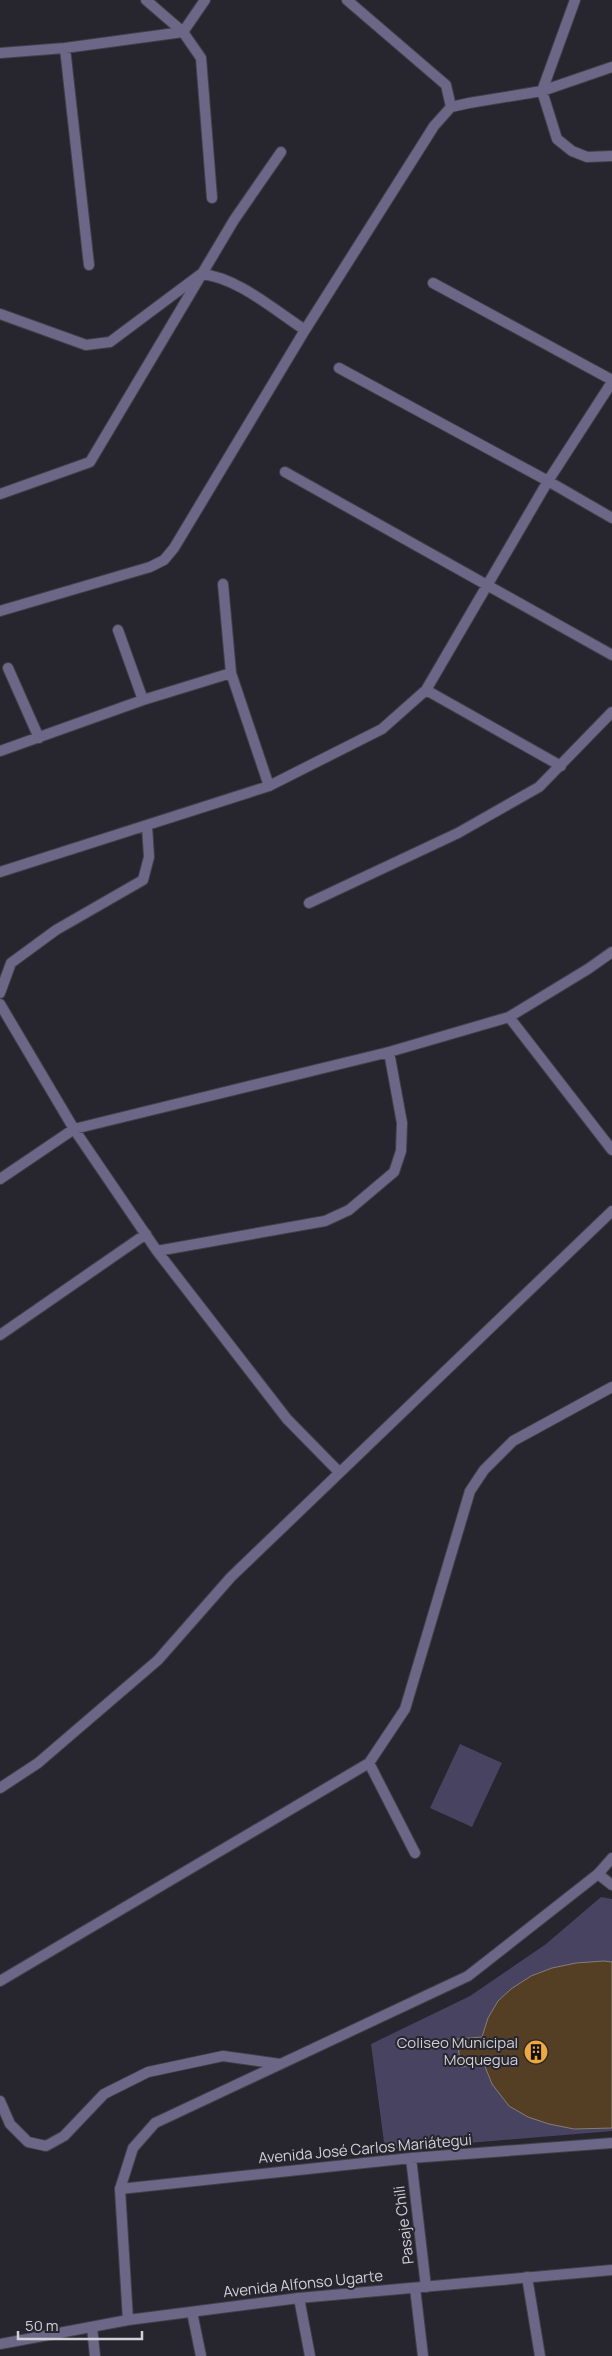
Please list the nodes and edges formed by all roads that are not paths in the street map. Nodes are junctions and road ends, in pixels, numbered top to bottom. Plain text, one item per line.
1 (146, 0) edge
2 (205, 0) edge
3 (347, 0) edge
4 (575, 0) edge
5 (183, 32) junction
6 (65, 48) junction
7 (0, 52) edge
8 (612, 67) edge
9 (542, 92) junction
10 (451, 107) junction
11 (281, 152) dead end
12 (612, 156) edge
13 (212, 198) dead end
14 (89, 265) dead end
15 (201, 274) junction
16 (433, 283) dead end
17 (0, 314) edge
18 (305, 330) junction
19 (339, 368) dead end
20 (612, 381) edge
21 (285, 472) dead end
22 (548, 481) junction
23 (0, 494) edge
24 (612, 518) edge
25 (223, 584) dead end
26 (488, 586) junction
27 (0, 611) edge
28 (118, 630) dead end
29 (612, 655) edge
30 (8, 668) dead end
31 (232, 673) junction
32 (426, 690) junction
33 (143, 700) junction
34 (612, 712) edge
35 (39, 738) junction
36 (0, 751) edge
37 (561, 766) junction
38 (268, 786) junction
39 (147, 826) junction
40 (0, 872) edge
41 (309, 902) dead end
42 (612, 952) edge
43 (0, 993) edge
44 (0, 1004) edge
45 (509, 1017) junction
46 (389, 1052) junction
47 (74, 1130) junction
48 (612, 1150) edge
49 (0, 1179) edge
50 (612, 1211) edge
51 (146, 1234) junction
52 (157, 1251) junction
53 (0, 1335) edge
54 (612, 1388) edge
55 (339, 1472) junction
56 (369, 1763) junction
57 (0, 1788) edge
58 (415, 1853) dead end
59 (612, 1858) edge
60 (598, 1874) junction
61 (612, 1885) edge
62 (0, 1981) edge
63 (280, 2064) junction
64 (0, 2101) edge
65 (612, 2143) edge
66 (411, 2158) junction
67 (120, 2189) junction
68 (612, 2270) edge
69 (527, 2277) junction
70 (426, 2287) junction
71 (415, 2288) junction
72 (299, 2298) junction
73 (192, 2312) junction
74 (128, 2320) junction
75 (92, 2327) junction
76 (0, 2344) edge
77 (95, 2356) edge
78 (201, 2356) edge
79 (310, 2356) edge
80 (423, 2356) edge
81 (540, 2356) edge

1 - 5 street
2 - 5 street
3 - 10 street
4 - 9 street
5 - 6 street
5 - 13 street
6 - 7 street
6 - 14 street
8 - 9 street
9 - 10 street
9 - 12 street
10 - 18 street
11 - 15 street
15 - 17 street
15 - 18 street
15 - 23 street
16 - 20 street
18 - 27 street
19 - 22 street
20 - 22 street
21 - 26 street
22 - 24 street
22 - 26 street
25 - 31 street
26 - 29 street
26 - 32 street
28 - 33 street
30 - 35 street
31 - 33 street
31 - 38 street
32 - 37 street
32 - 38 street
33 - 35 street
34 - 37 street
35 - 36 street
37 - 41 street
38 - 39 street
39 - 40 street
39 - 43 street
42 - 45 street
44 - 47 street
45 - 46 street
45 - 48 street
46 - 47 street
46 - 52 street
47 - 49 street
47 - 51 street
50 - 55 street
51 - 52 street
51 - 53 street
52 - 55 street
54 - 56 street
55 - 57 street
56 - 58 street
56 - 62 street
59 - 60 street
60 - 61 street
60 - 63 street
63 - 64 street
63 - 67 street
65 - 66 street, Avenida José Carlos Mariátegui
66 - 67 street, Avenida José Carlos Mariátegui
66 - 70 street, Pasaje Chili
67 - 74 street
68 - 69 street, Avenida Alfonso Ugarte
69 - 70 street, Avenida Alfonso Ugarte
69 - 81 street
70 - 71 street, Avenida Alfonso Ugarte
71 - 72 street, Avenida Alfonso Ugarte
71 - 80 street
72 - 73 street, Avenida Alfonso Ugarte
72 - 79 street
73 - 74 street, Avenida Alfonso Ugarte
73 - 78 street
74 - 75 street, Avenida Alfonso Ugarte
75 - 76 street, Avenida Alfonso Ugarte
75 - 77 street

